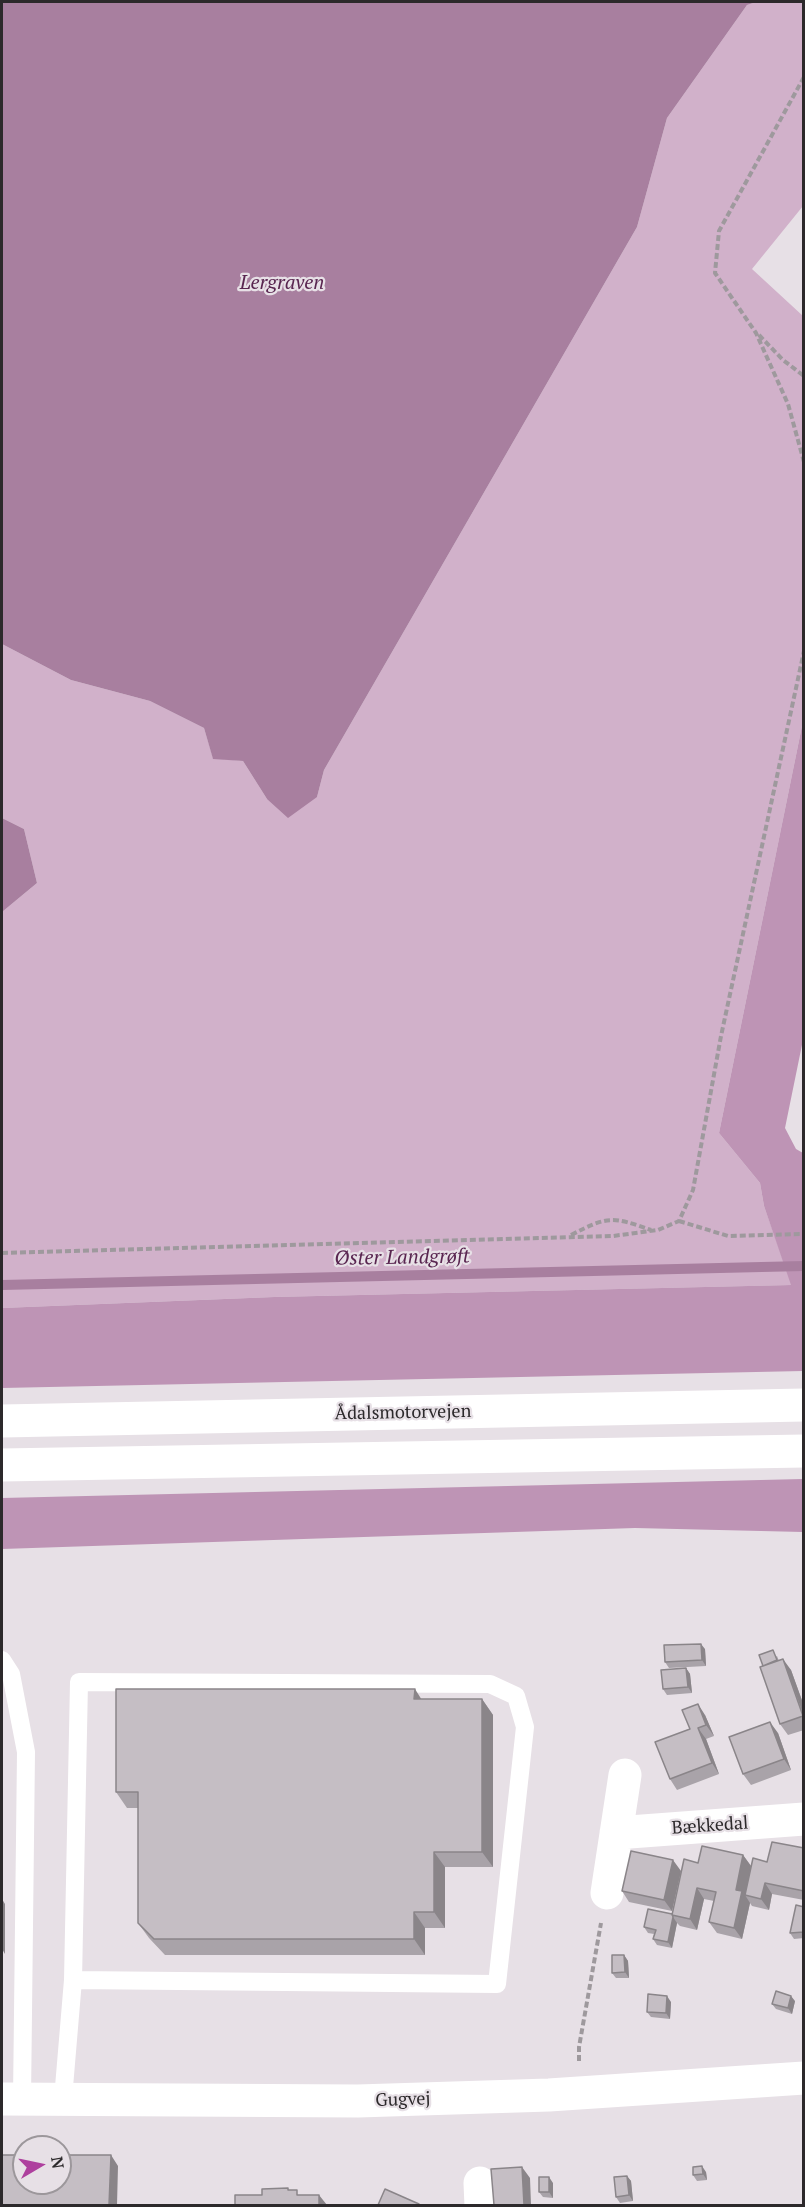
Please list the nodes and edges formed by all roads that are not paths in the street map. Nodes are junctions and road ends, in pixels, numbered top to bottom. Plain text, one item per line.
1 (804, 1405) edge
2 (2, 1421) edge
3 (804, 1451) edge
4 (2, 1465) edge
5 (2, 1660) edge
6 (625, 1775) dead end
7 (804, 1819) edge
8 (616, 1833) junction
9 (607, 1893) road end
10 (73, 1980) junction
11 (804, 2078) edge
12 (12, 2099) edge
13 (63, 2099) junction

1 - 2 main road, Ådalsmotorvejen
3 - 4 main road
5 - 12 lane
6 - 8 main road
7 - 8 main road, Bækkedal
8 - 9 main road
10 - 10 lane
10 - 13 lane
11 - 13 main road, Gugvej
12 - 13 main road, Gugvej

